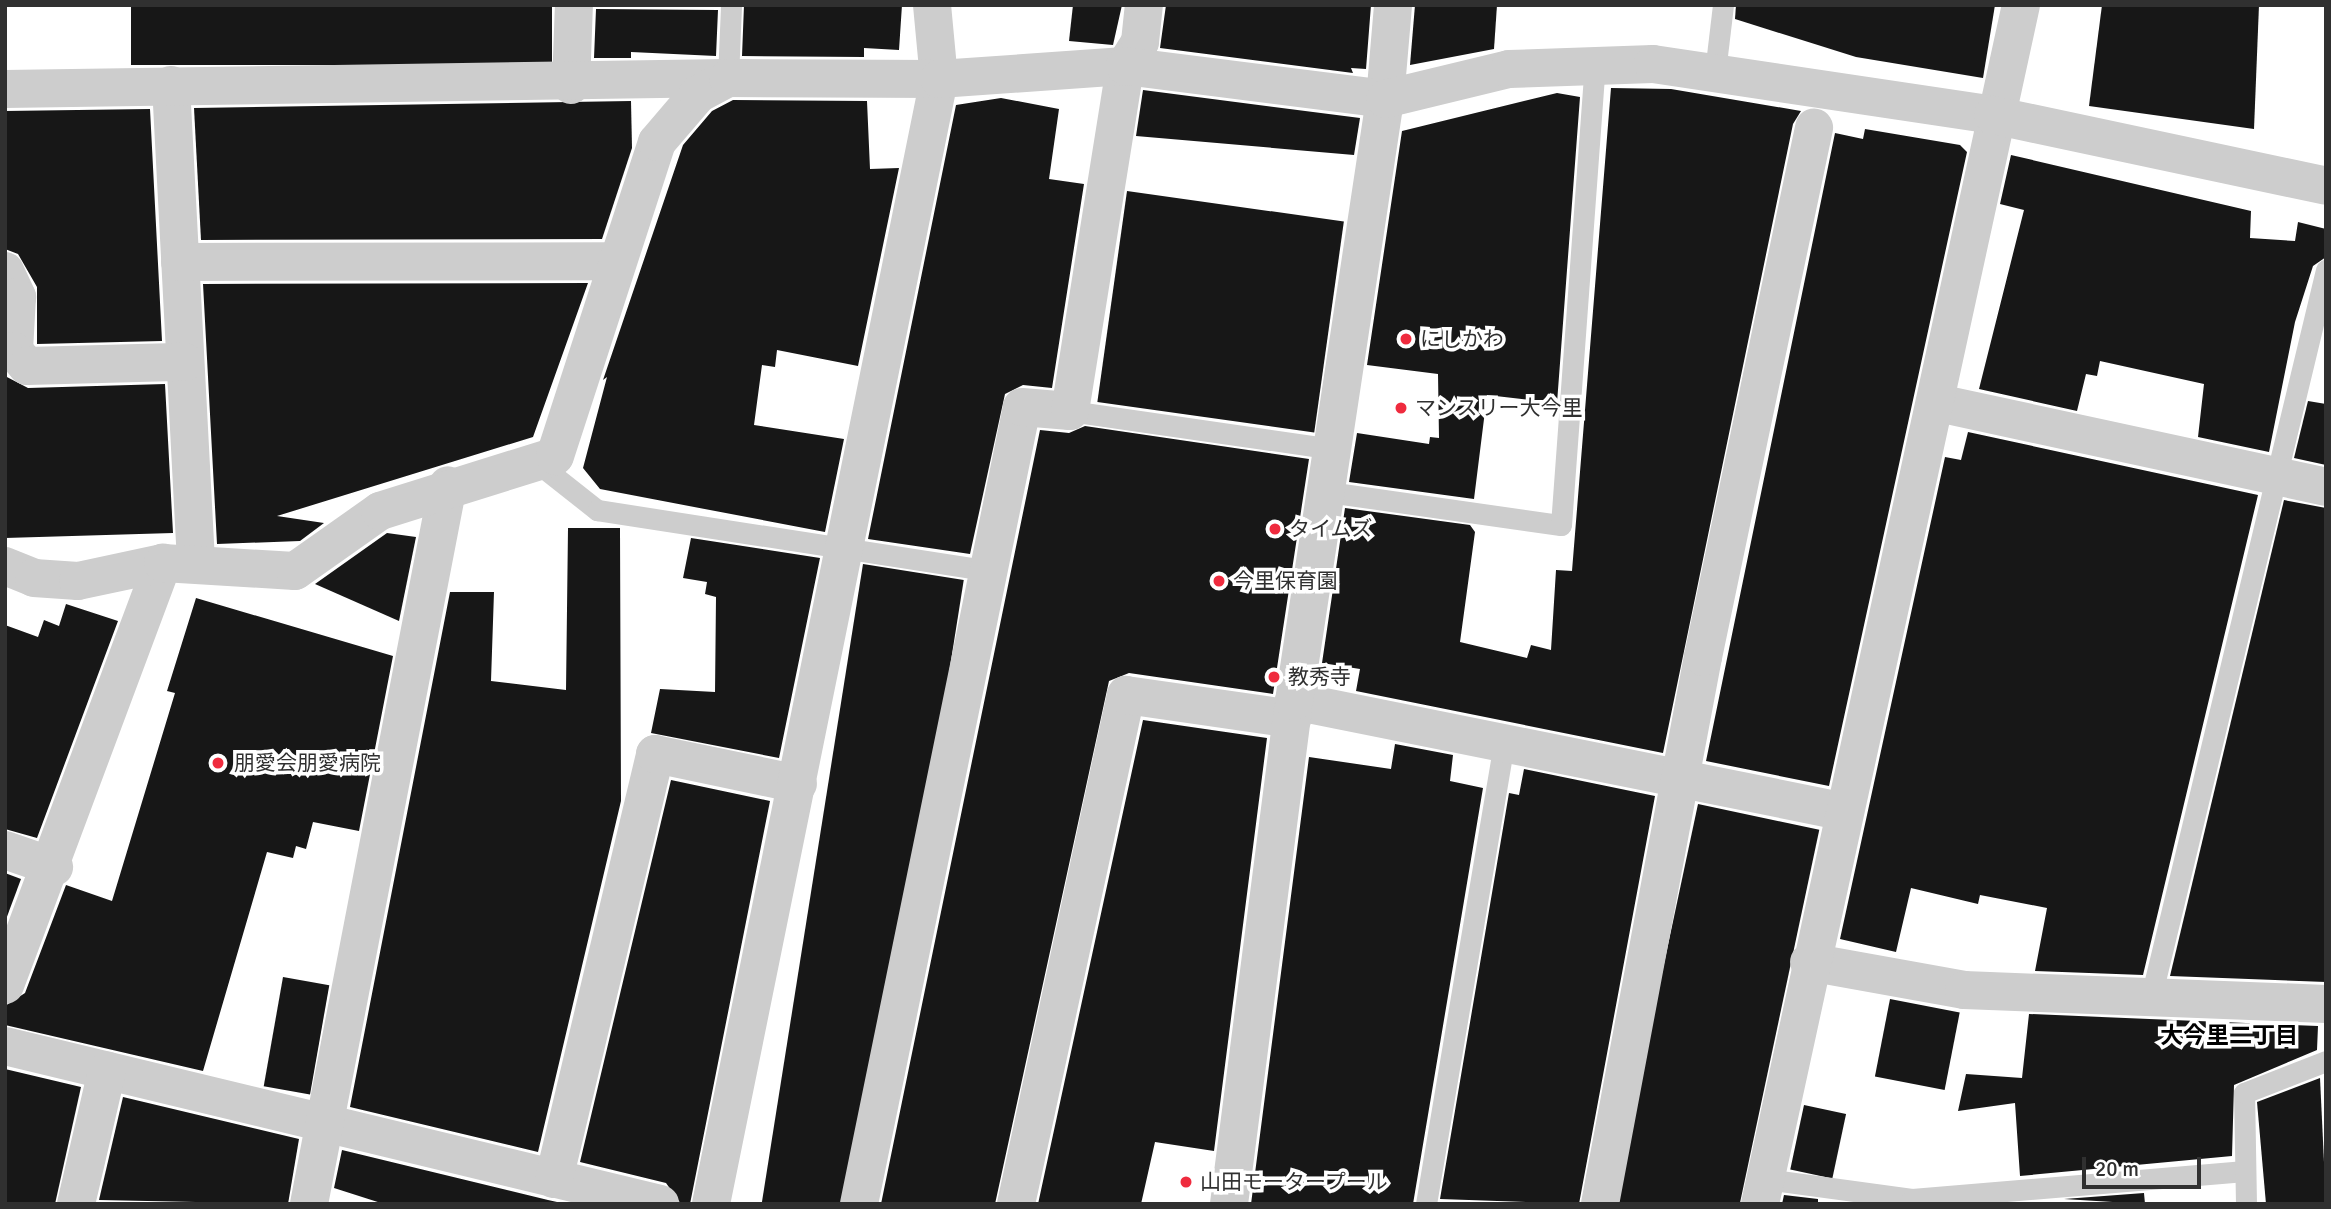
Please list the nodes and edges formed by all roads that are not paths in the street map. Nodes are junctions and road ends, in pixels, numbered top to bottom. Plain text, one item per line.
1 (575, 5) edge
2 (731, 5) edge
3 (932, 5) edge
4 (1144, 5) edge
5 (1393, 5) edge
6 (1723, 5) edge
7 (2021, 5) edge
8 (1125, 66) junction
9 (1595, 66) junction
10 (1715, 72) junction
11 (728, 78) junction
12 (939, 79) junction
13 (171, 85) junction
14 (571, 85) junction
15 (5, 89) edge
16 (1385, 99) junction
17 (1993, 115) junction
18 (1814, 128) dead end
19 (2326, 186) edge
20 (613, 261) junction
21 (180, 262) junction
22 (2326, 270) edge
23 (5, 271) edge
24 (9, 352) edge
25 (185, 362) junction
26 (1938, 403) junction
27 (1070, 411) junction
28 (1334, 449) junction
29 (540, 465) junction
30 (2275, 479) junction
31 (448, 485) junction
32 (2326, 487) edge
33 (1328, 492) junction
34 (846, 550) junction
35 (179, 563) junction
36 (5, 566) edge
37 (985, 570) junction
38 (1293, 710) junction
39 (1504, 743) junction
40 (1680, 778) junction
41 (798, 784) junction
42 (1841, 811) junction
43 (5, 850) edge
44 (54, 867) junction
45 (1809, 962) junction
46 (5, 985) edge
47 (2152, 993) junction
48 (2326, 1003) edge
49 (5, 1046) edge
50 (2326, 1061) edge
51 (107, 1071) junction
52 (324, 1126) junction
53 (2242, 1171) junction
54 (554, 1179) junction
55 (1763, 1191) edge
56 (76, 1204) edge
57 (309, 1204) edge
58 (660, 1204) edge
59 (712, 1204) edge
60 (859, 1204) edge
61 (1016, 1204) edge
62 (1229, 1204) edge
63 (1426, 1204) edge
64 (1600, 1204) edge
65 (2246, 1204) edge

1 - 14 street
2 - 11 lane
3 - 12 street
4 - 8 street
5 - 16 street
6 - 10 lane
7 - 17 street
8 - 12 street
8 - 16 street
8 - 27 street
9 - 10 street
9 - 16 street
9 - 33 lane
10 - 17 street
11 - 12 street
11 - 14 street
11 - 20 street
12 - 34 street
13 - 14 street
13 - 15 street
13 - 21 street
16 - 28 street
17 - 19 street
17 - 26 street
18 - 40 street
20 - 21 street
20 - 29 street
21 - 25 street
22 - 30 lane
23 - 24 street
24 - 25 street
25 - 35 street
26 - 30 street
26 - 42 street
27 - 28 lane
27 - 37 street
28 - 33 street
29 - 31 street
29 - 34 lane
30 - 32 street
30 - 47 lane
31 - 35 street
31 - 52 street
33 - 38 street
34 - 37 lane
34 - 41 street
35 - 36 street
35 - 44 street
37 - 60 street
38 - 39 street
38 - 61 street
38 - 62 street
39 - 40 street
39 - 63 lane
40 - 42 street
40 - 64 street
41 - 54 street
41 - 59 street
42 - 45 street
43 - 44 street
44 - 46 street
45 - 47 street
45 - 55 street
47 - 48 street
49 - 51 street
50 - 53 lane
51 - 52 street
51 - 56 street
52 - 54 street
52 - 57 street
53 - 55 lane
53 - 65 lane
54 - 58 street

